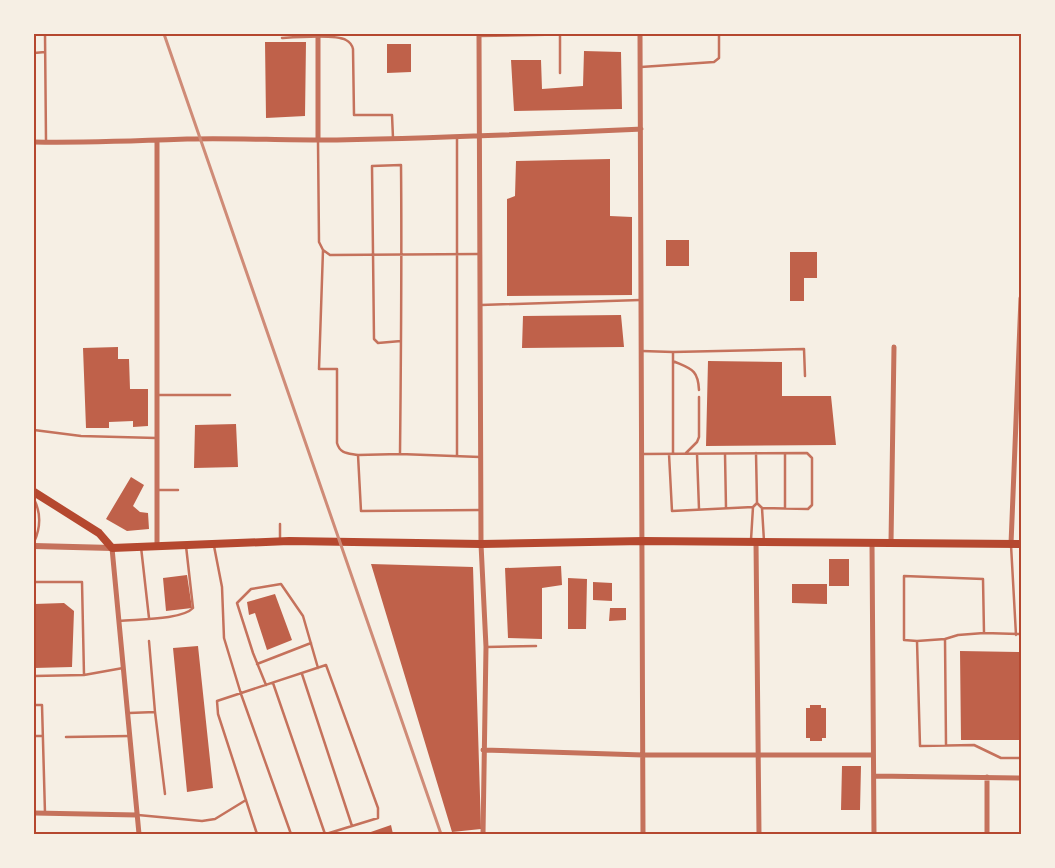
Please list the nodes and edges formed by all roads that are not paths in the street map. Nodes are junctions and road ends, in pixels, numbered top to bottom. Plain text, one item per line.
1 (45, 34) edge
2 (560, 34) edge
3 (583, 34) edge
4 (640, 34) edge
5 (719, 34) edge
6 (318, 35) edge
7 (479, 35) edge
8 (282, 38) dead end
9 (45, 52) junction
10 (34, 53) edge
11 (640, 67) junction
12 (560, 73) dead end
13 (640, 129) junction
14 (479, 136) junction
15 (457, 137) junction
16 (393, 138) junction
17 (318, 140) junction
18 (34, 142) edge
19 (157, 142) junction
20 (46, 143) junction
21 (323, 250) junction
22 (456, 254) junction
23 (479, 254) junction
24 (373, 255) junction
25 (402, 255) junction
26 (1021, 298) edge
27 (642, 300) junction
28 (479, 304) junction
29 (401, 342) junction
30 (894, 347) dead end
31 (642, 351) junction
32 (673, 352) junction
33 (673, 361) junction
34 (804, 376) dead end
35 (699, 390) dead end
36 (156, 394) junction
37 (230, 395) dead end
38 (699, 397) dead end
39 (34, 430) edge
40 (156, 438) junction
41 (400, 454) junction
42 (642, 454) junction
43 (671, 454) junction
44 (685, 454) junction
45 (698, 454) junction
46 (724, 454) junction
47 (756, 454) junction
48 (785, 454) junction
49 (358, 455) junction
50 (457, 456) junction
51 (480, 457) junction
52 (156, 490) junction
53 (178, 490) dead end
54 (34, 492) edge
55 (34, 498) edge
56 (757, 503) junction
57 (753, 507) junction
58 (726, 508) junction
59 (762, 508) junction
60 (785, 508) junction
61 (699, 509) junction
62 (481, 510) junction
63 (280, 524) dead end
64 (643, 541) junction
65 (34, 542) edge
66 (280, 542) junction
67 (757, 542) junction
68 (872, 543) junction
69 (891, 543) junction
70 (214, 544) junction
71 (481, 544) junction
72 (1011, 544) junction
73 (1021, 544) edge
74 (186, 545) junction
75 (34, 546) edge
76 (140, 546) junction
77 (157, 546) junction
78 (112, 548) junction
79 (34, 582) edge
80 (148, 618) junction
81 (118, 621) junction
82 (984, 633) junction
83 (1021, 634) edge
84 (1016, 635) junction
85 (945, 639) junction
86 (150, 641) dead end
87 (916, 641) junction
88 (311, 643) junction
89 (536, 646) dead end
90 (486, 647) junction
91 (258, 664) junction
92 (123, 668) junction
93 (318, 668) junction
94 (302, 674) junction
95 (84, 675) junction
96 (34, 676) edge
97 (273, 683) junction
98 (266, 685) junction
99 (241, 694) junction
100 (34, 705) edge
101 (155, 712) junction
102 (127, 713) junction
103 (34, 736) edge
104 (42, 736) junction
105 (130, 736) junction
106 (66, 737) dead end
107 (946, 746) junction
108 (484, 750) junction
109 (643, 755) junction
110 (759, 755) junction
111 (873, 755) junction
112 (1021, 758) edge
113 (874, 776) junction
114 (987, 777) junction
115 (1021, 778) edge
116 (165, 794) dead end
117 (246, 800) junction
118 (34, 813) edge
119 (45, 813) junction
120 (137, 815) junction
121 (352, 826) junction
122 (139, 834) edge
123 (257, 834) edge
124 (291, 834) edge
125 (326, 834) edge
126 (483, 834) edge
127 (643, 834) edge
128 (759, 834) edge
129 (874, 834) edge
130 (987, 834) edge

1 - 9 lane
2 - 3 lane
2 - 7 lane
2 - 12 lane
4 - 11 street
5 - 11 lane
6 - 8 lane
6 - 16 lane
6 - 17 street
7 - 14 street
9 - 10 lane
9 - 20 lane
11 - 13 street
13 - 14 street
13 - 27 street
14 - 15 street
14 - 23 street
15 - 16 street
15 - 22 lane
16 - 17 street
17 - 19 street
17 - 21 lane
18 - 20 street
19 - 20 street
19 - 36 street
21 - 24 lane
21 - 49 lane
22 - 23 lane
22 - 25 lane
22 - 50 lane
23 - 28 street
24 - 25 lane
24 - 25 lane
24 - 29 lane
25 - 29 lane
26 - 72 street
27 - 28 lane
27 - 31 street
28 - 51 street
29 - 41 lane
30 - 69 street
31 - 32 lane
31 - 42 street
32 - 33 lane
32 - 34 lane
33 - 35 lane
33 - 43 lane
36 - 37 lane
36 - 40 street
38 - 44 lane
39 - 40 lane
40 - 52 street
41 - 49 lane
41 - 50 lane
42 - 43 lane
42 - 64 street
43 - 44 lane
43 - 61 lane
44 - 45 lane
45 - 46 lane
45 - 61 lane
46 - 47 lane
46 - 58 lane
47 - 48 lane
47 - 56 lane
48 - 60 lane
48 - 60 lane
49 - 62 lane
50 - 51 lane
51 - 62 street
52 - 53 lane
52 - 77 street
54 - 78 main road
55 - 65 lane
56 - 57 lane
56 - 59 lane
57 - 58 lane
57 - 67 lane
58 - 61 lane
59 - 60 lane
59 - 67 lane
62 - 71 street
63 - 66 lane
64 - 67 main road
64 - 71 main road
64 - 109 street
66 - 70 main road
66 - 71 main road
67 - 68 main road
67 - 110 street
68 - 69 main road
68 - 111 street
69 - 72 main road
70 - 74 main road
70 - 99 lane
71 - 90 street
72 - 73 main road
72 - 84 lane
74 - 77 main road
74 - 80 lane
75 - 78 street
76 - 77 main road
76 - 78 main road
76 - 80 lane
78 - 81 street
79 - 95 lane
80 - 81 lane
81 - 92 street
82 - 84 lane
82 - 85 lane
82 - 87 lane
83 - 84 lane
85 - 87 lane
85 - 107 lane
86 - 101 lane
87 - 107 lane
88 - 91 lane
88 - 91 lane
88 - 93 lane
89 - 90 lane
90 - 108 street
91 - 98 lane
92 - 95 lane
92 - 102 street
93 - 94 lane
93 - 121 lane
94 - 97 lane
94 - 121 lane
95 - 96 lane
97 - 98 lane
97 - 125 lane
98 - 99 lane
99 - 117 lane
99 - 124 lane
100 - 104 lane
101 - 102 lane
101 - 116 lane
102 - 105 street
103 - 104 lane
104 - 119 lane
105 - 106 lane
105 - 120 street
107 - 112 lane
108 - 109 street
108 - 126 street
109 - 110 street
109 - 127 street
110 - 111 street
110 - 128 street
111 - 113 street
113 - 114 street
113 - 129 street
114 - 115 street
114 - 130 street
117 - 120 lane
117 - 123 lane
118 - 119 street
119 - 120 street
120 - 122 street
121 - 125 lane

